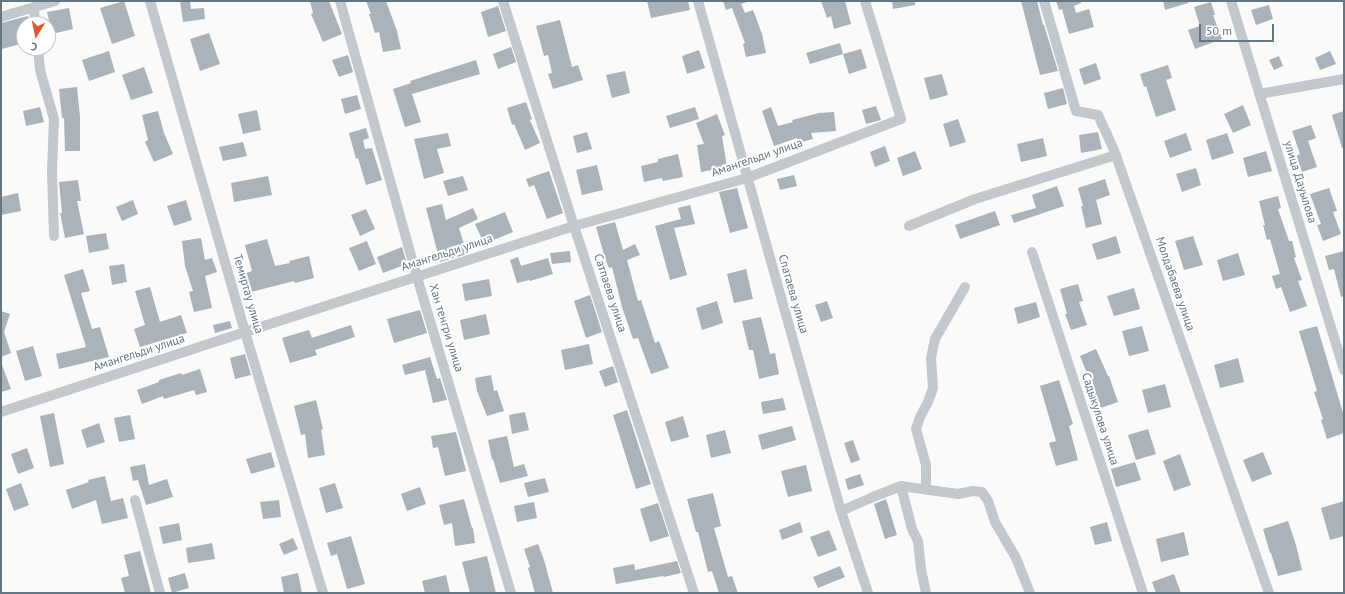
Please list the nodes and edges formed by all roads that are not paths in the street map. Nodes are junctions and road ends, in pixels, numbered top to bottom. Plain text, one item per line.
1 (55, 1) edge
2 (150, 1) edge
3 (340, 1) edge
4 (503, 1) edge
5 (698, 1) edge
6 (865, 1) edge
7 (1044, 1) edge
8 (1230, 1) edge
9 (34, 7) junction
10 (35, 16) edge
11 (1, 17) edge
12 (39, 56) edge
13 (1344, 79) edge
14 (1259, 94) junction
15 (1116, 155) junction
16 (747, 178) junction
17 (574, 226) junction
18 (909, 226) dead end
19 (54, 236) dead end
20 (1032, 252) dead end
21 (417, 277) junction
22 (965, 287) dead end
23 (245, 332) junction
24 (1344, 370) edge
25 (1, 412) edge
26 (901, 486) junction
27 (926, 490) junction
28 (136, 500) dead end
29 (841, 511) junction
30 (160, 593) edge
31 (323, 593) edge
32 (511, 593) edge
33 (694, 593) edge
34 (868, 593) edge
35 (926, 593) edge
36 (1030, 593) edge
37 (1143, 593) edge
38 (1269, 593) edge

1 - 9 street
2 - 23 street, Темиртау улица
3 - 21 street, Хан тенгри улица
4 - 17 street, Сатпаева улица
5 - 16 street, Спатаева улица
6 - 16 street, Амангельди улица
7 - 15 street, Молдабаева улица
8 - 14 street, улица Дауылова
9 - 10 street
9 - 11 street
12 - 19 street
13 - 14 street
14 - 24 street, улица Дауылова
15 - 18 street
15 - 38 street, Молдабаева улица
16 - 17 street, Амангельди улица
16 - 29 street, Спатаева улица
17 - 21 street, Амангельди улица
17 - 33 street, Сатпаева улица
20 - 37 street, Садыкулова улица
21 - 23 street, Амангельди улица
21 - 32 street, Хан тенгри улица
22 - 27 street
23 - 25 street, Амангельди улица
23 - 31 street, Темиртау улица
26 - 27 street
26 - 29 street
26 - 35 street
27 - 36 street
28 - 30 street
29 - 34 street, Спатаева улица

